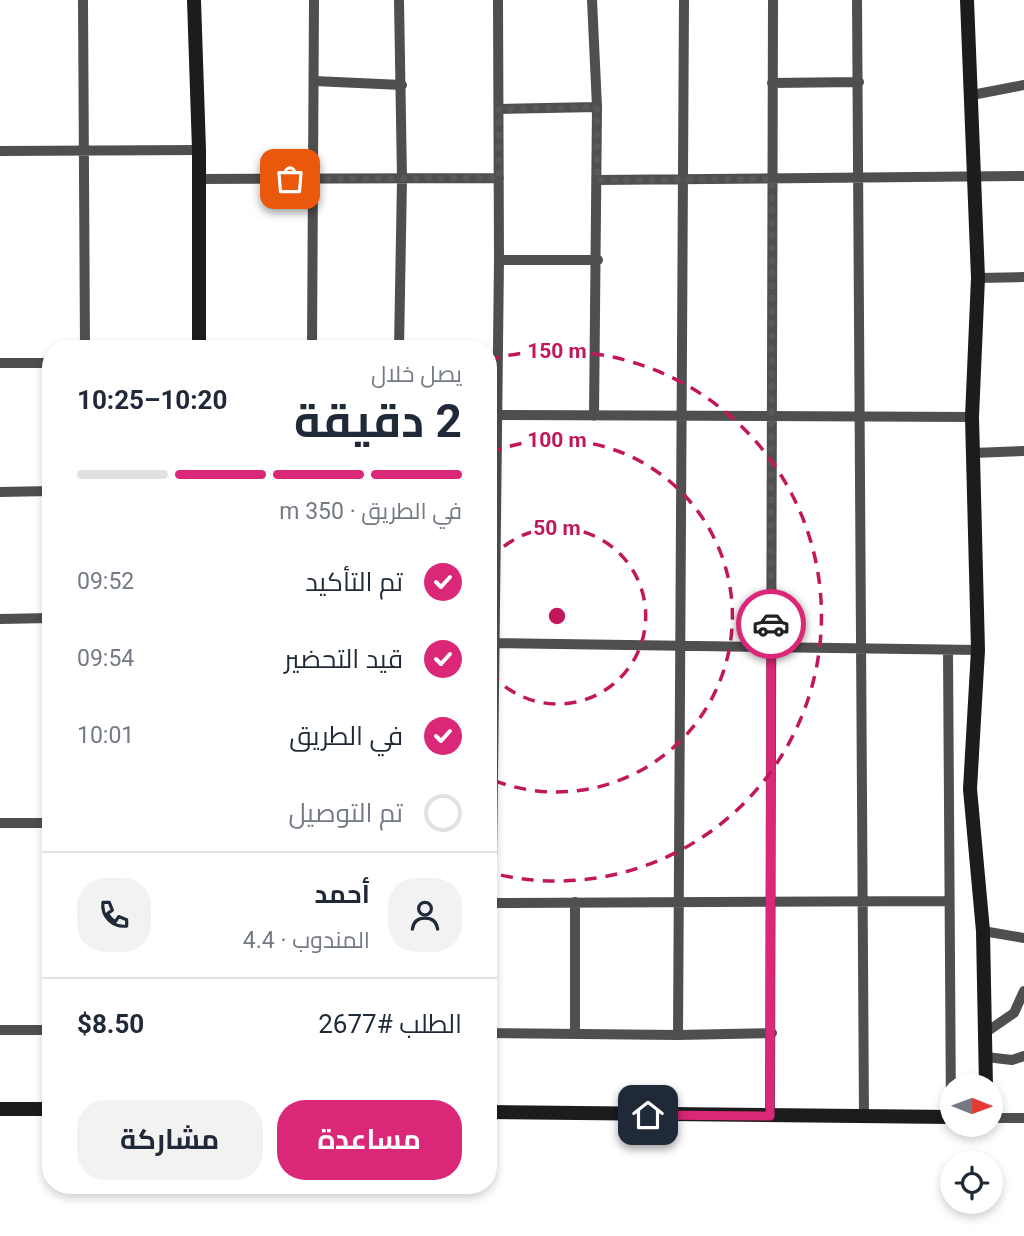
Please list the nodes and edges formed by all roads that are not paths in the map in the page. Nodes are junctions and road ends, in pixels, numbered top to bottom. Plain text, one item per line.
1 (83, 0) edge
2 (194, 0) edge
3 (314, 0) edge
4 (399, 0) edge
5 (498, 0) edge
6 (592, 0) edge
7 (684, 0) edge
8 (773, 0) edge
9 (857, 0) edge
10 (967, 0) edge
11 (314, 81) junction
12 (859, 82) junction
13 (772, 83) junction
14 (402, 85) junction
15 (1024, 85) edge
16 (971, 95) junction
17 (597, 107) junction
18 (499, 109) junction
19 (198, 150) junction
20 (0, 151) edge
21 (86, 151) junction
22 (1024, 176) edge
23 (499, 178) junction
24 (685, 178) junction
25 (859, 178) junction
26 (974, 178) junction
27 (199, 179) junction
28 (313, 179) junction
29 (402, 179) junction
30 (772, 179) junction
31 (597, 180) junction
32 (499, 260) junction
33 (598, 260) junction
34 (1024, 277) edge
35 (978, 278) junction
36 (85, 340) edge
37 (199, 340) edge
38 (312, 340) edge
39 (399, 340) edge
40 (0, 363) edge
41 (42, 363) edge
42 (498, 415) junction
43 (594, 416) junction
44 (681, 417) junction
45 (857, 417) junction
46 (972, 417) junction
47 (772, 418) junction
48 (497, 419) edge
49 (1024, 451) edge
50 (973, 453) junction
51 (42, 491) edge
52 (0, 492) edge
53 (42, 618) edge
54 (0, 620) edge
55 (497, 643) edge
56 (678, 647) junction
57 (771, 648) junction
58 (862, 648) junction
59 (948, 650) junction
60 (978, 650) junction
61 (0, 823) edge
62 (42, 823) edge
63 (676, 901) junction
64 (772, 901) junction
65 (861, 901) junction
66 (948, 901) junction
67 (575, 902) junction
68 (497, 903) edge
69 (984, 932) junction
70 (1024, 938) edge
71 (1024, 991) edge
72 (0, 1030) edge
73 (42, 1030) edge
74 (497, 1033) edge
75 (772, 1033) junction
76 (985, 1033) junction
77 (575, 1034) junction
78 (678, 1035) junction
79 (1024, 1056) edge
80 (986, 1057) junction
81 (950, 1074) edge
82 (986, 1074) edge
83 (0, 1109) edge
84 (42, 1109) edge
85 (497, 1112) edge
86 (770, 1116) junction
87 (864, 1117) junction
88 (940, 1118) edge
89 (1003, 1118) edge
90 (1024, 1118) edge

1 - 21 street
2 - 19 street
3 - 11 street
4 - 14 street
5 - 18 street
6 - 17 street
7 - 24 street
8 - 13 street
9 - 12 street
10 - 16 street
11 - 14 street
11 - 28 street
12 - 13 street
12 - 25 street
13 - 30 street
14 - 29 street
15 - 16 street
16 - 26 street
17 - 18 street
17 - 31 street
18 - 23 street
19 - 21 street
19 - 27 street
20 - 21 street
21 - 36 street
22 - 26 street
23 - 29 street
23 - 32 street
24 - 30 street
24 - 31 street
24 - 44 street
25 - 26 street
25 - 30 street
25 - 45 street
26 - 35 street
27 - 28 street
27 - 37 street
28 - 29 street
28 - 38 street
29 - 39 street
30 - 47 street
31 - 33 street
32 - 33 street
32 - 42 street
33 - 43 street
34 - 35 street
35 - 46 street
40 - 41 street
42 - 43 street
42 - 48 street
43 - 44 street
44 - 47 street
44 - 56 street
45 - 46 street
45 - 47 street
45 - 58 street
46 - 50 street
47 - 57 street
49 - 50 street
50 - 60 street
51 - 52 street
53 - 54 street
55 - 56 street
56 - 57 street
56 - 63 street
57 - 58 street
57 - 64 street
58 - 59 street
58 - 65 street
59 - 60 street
59 - 66 street
60 - 69 street
61 - 62 street
63 - 64 street
63 - 67 street
63 - 78 street
64 - 65 street
64 - 75 street
65 - 66 street
65 - 87 street
66 - 81 street
67 - 68 street
67 - 77 street
69 - 70 street
69 - 76 street
71 - 76 street
72 - 73 street
74 - 77 street
75 - 78 street
75 - 86 street
76 - 80 street
77 - 78 street
79 - 80 street
80 - 82 street
83 - 84 street
85 - 86 street
86 - 87 street
87 - 88 street
89 - 90 street

